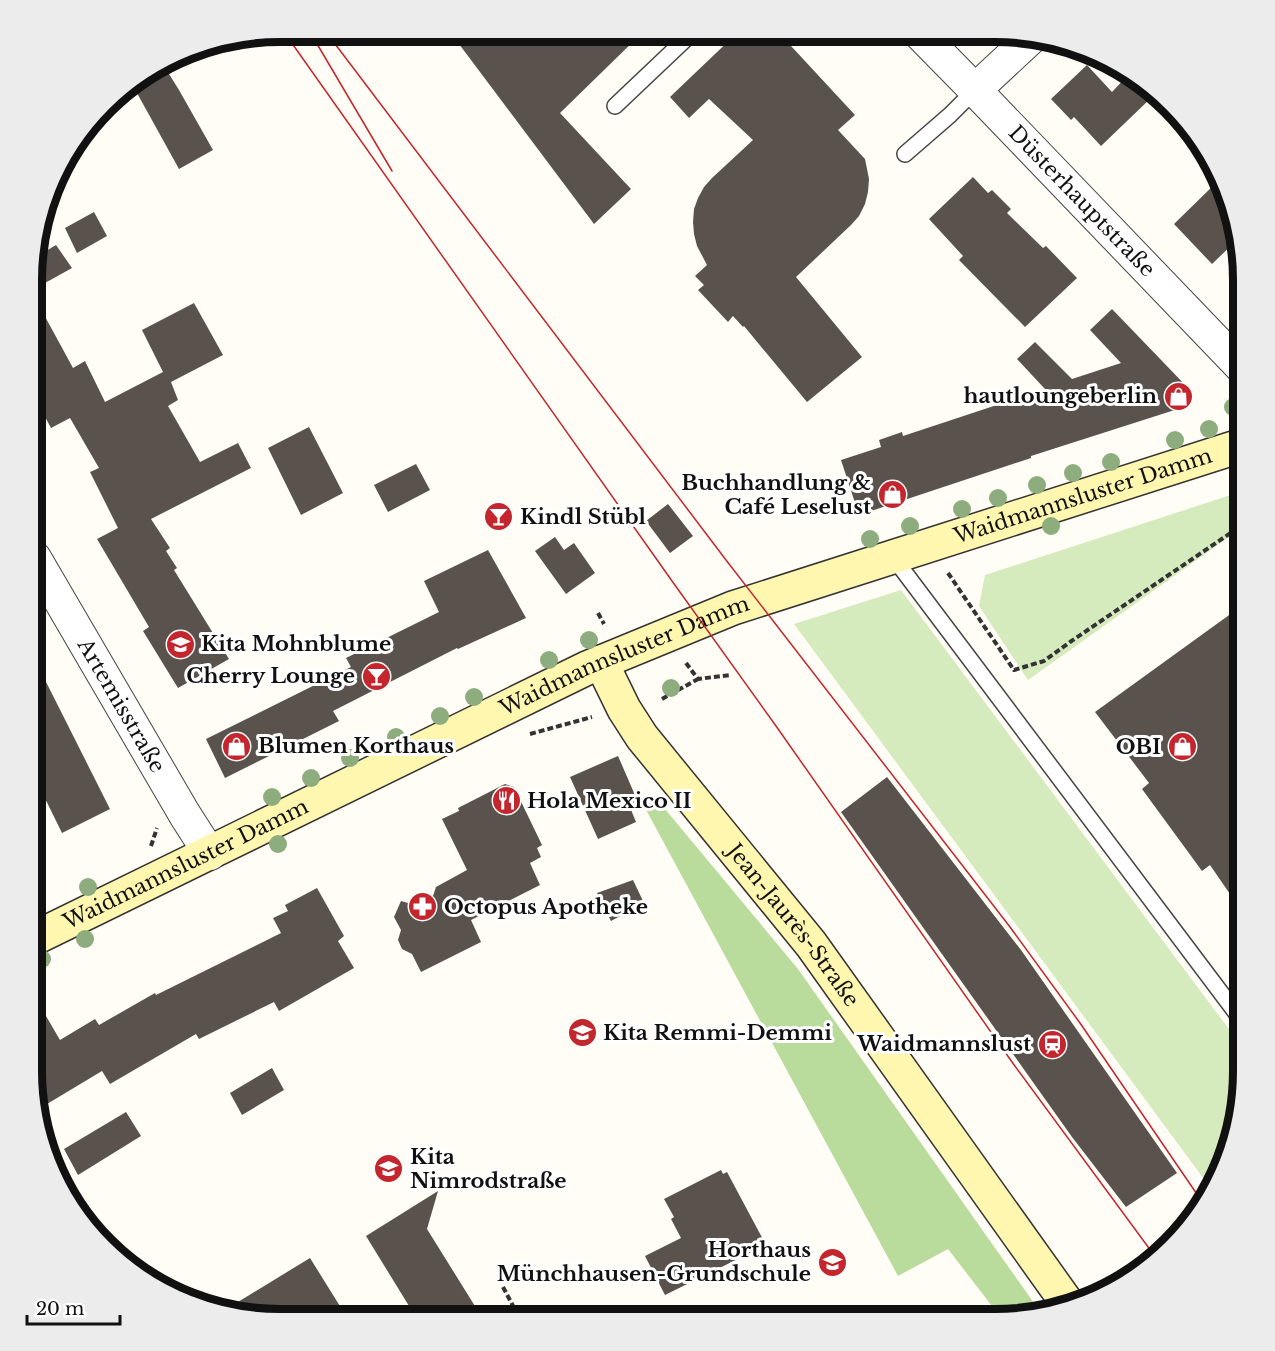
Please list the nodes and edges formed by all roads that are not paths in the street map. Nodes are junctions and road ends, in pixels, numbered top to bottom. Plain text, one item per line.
1 (683, 42) edge
2 (928, 42) edge
3 (1025, 44) edge
4 (975, 90) junction
5 (615, 106) dead end
6 (905, 154) dead end
7 (1233, 359) edge
8 (1233, 448) edge
9 (893, 557) junction
10 (42, 570) edge
11 (601, 662) junction
12 (210, 854) junction
13 (42, 935) edge
14 (1233, 1009) edge
15 (1064, 1298) edge

1 - 5 lane
2 - 4 street, Düsterhauptstraße
3 - 4 street
4 - 6 lane
4 - 7 street, Düsterhauptstraße
8 - 9 main road, Waidmannsluster Damm
9 - 11 main road, Waidmannsluster Damm
9 - 14 lane
10 - 12 street, Artemisstraße
11 - 12 main road, Waidmannsluster Damm
11 - 15 main road, Jean-Jaurès-Straße
12 - 13 main road, Waidmannsluster Damm

